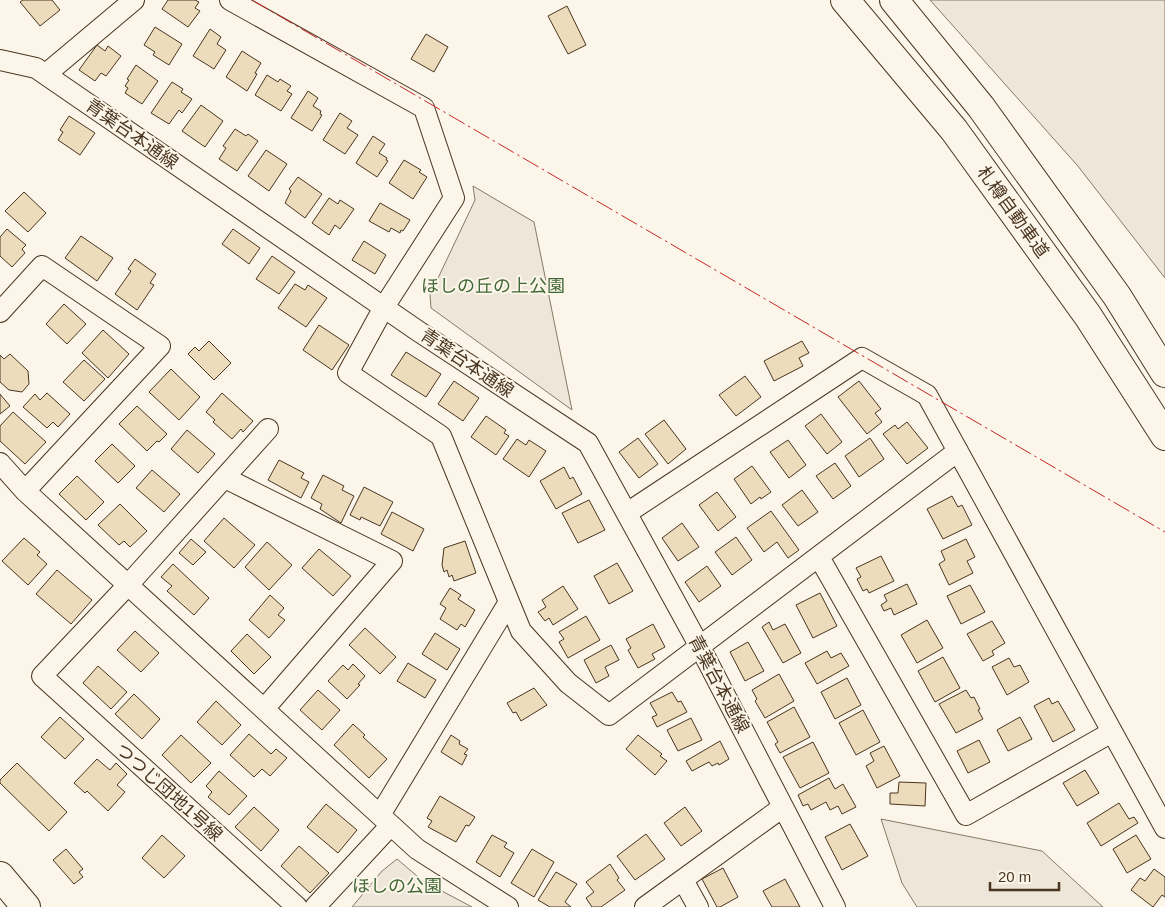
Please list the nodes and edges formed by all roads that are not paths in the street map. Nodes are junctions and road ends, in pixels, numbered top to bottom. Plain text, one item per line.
1 (134, 0) edge
2 (230, 0) edge
3 (845, 0) edge
4 (894, 0) edge
5 (0, 60) edge
6 (46, 74) junction
7 (384, 307) junction
8 (0, 312) edge
9 (1165, 373) edge
10 (268, 429) dead end
11 (1165, 436) edge
12 (958, 451) junction
13 (0, 463) edge
14 (224, 478) junction
15 (25, 491) junction
16 (627, 514) junction
17 (819, 557) junction
18 (128, 585) junction
19 (509, 602) junction
20 (700, 647) junction
21 (264, 709) junction
22 (1112, 732) junction
23 (783, 807) junction
24 (385, 820) junction
25 (1165, 828) edge
26 (0, 876) edge
27 (683, 880) junction
28 (26, 907) edge
29 (297, 907) edge
30 (314, 907) edge
31 (508, 907) edge
32 (646, 907) edge
33 (698, 907) edge
34 (835, 907) edge

1 - 6 street
2 - 7 street
3 - 11 highway, 札樽自動車道
4 - 9 highway, 札樽自動車道
5 - 6 street, 青葉台本通線
6 - 7 street, 青葉台本通線
7 - 16 street, 青葉台本通線
7 - 19 street
8 - 15 street
10 - 14 street
12 - 16 street
12 - 17 street
12 - 22 street
13 - 15 street
14 - 18 street
14 - 21 street
15 - 18 street
16 - 20 street, 青葉台本通線
17 - 20 street
17 - 22 street
18 - 21 street
18 - 29 street, つつじ団地1号線
19 - 20 street
19 - 24 street
20 - 23 street, 青葉台本通線
21 - 24 street
22 - 25 street
23 - 27 street
23 - 34 street, 青葉台本通線
24 - 30 street
24 - 31 street
26 - 28 highway
27 - 32 street
27 - 33 street

